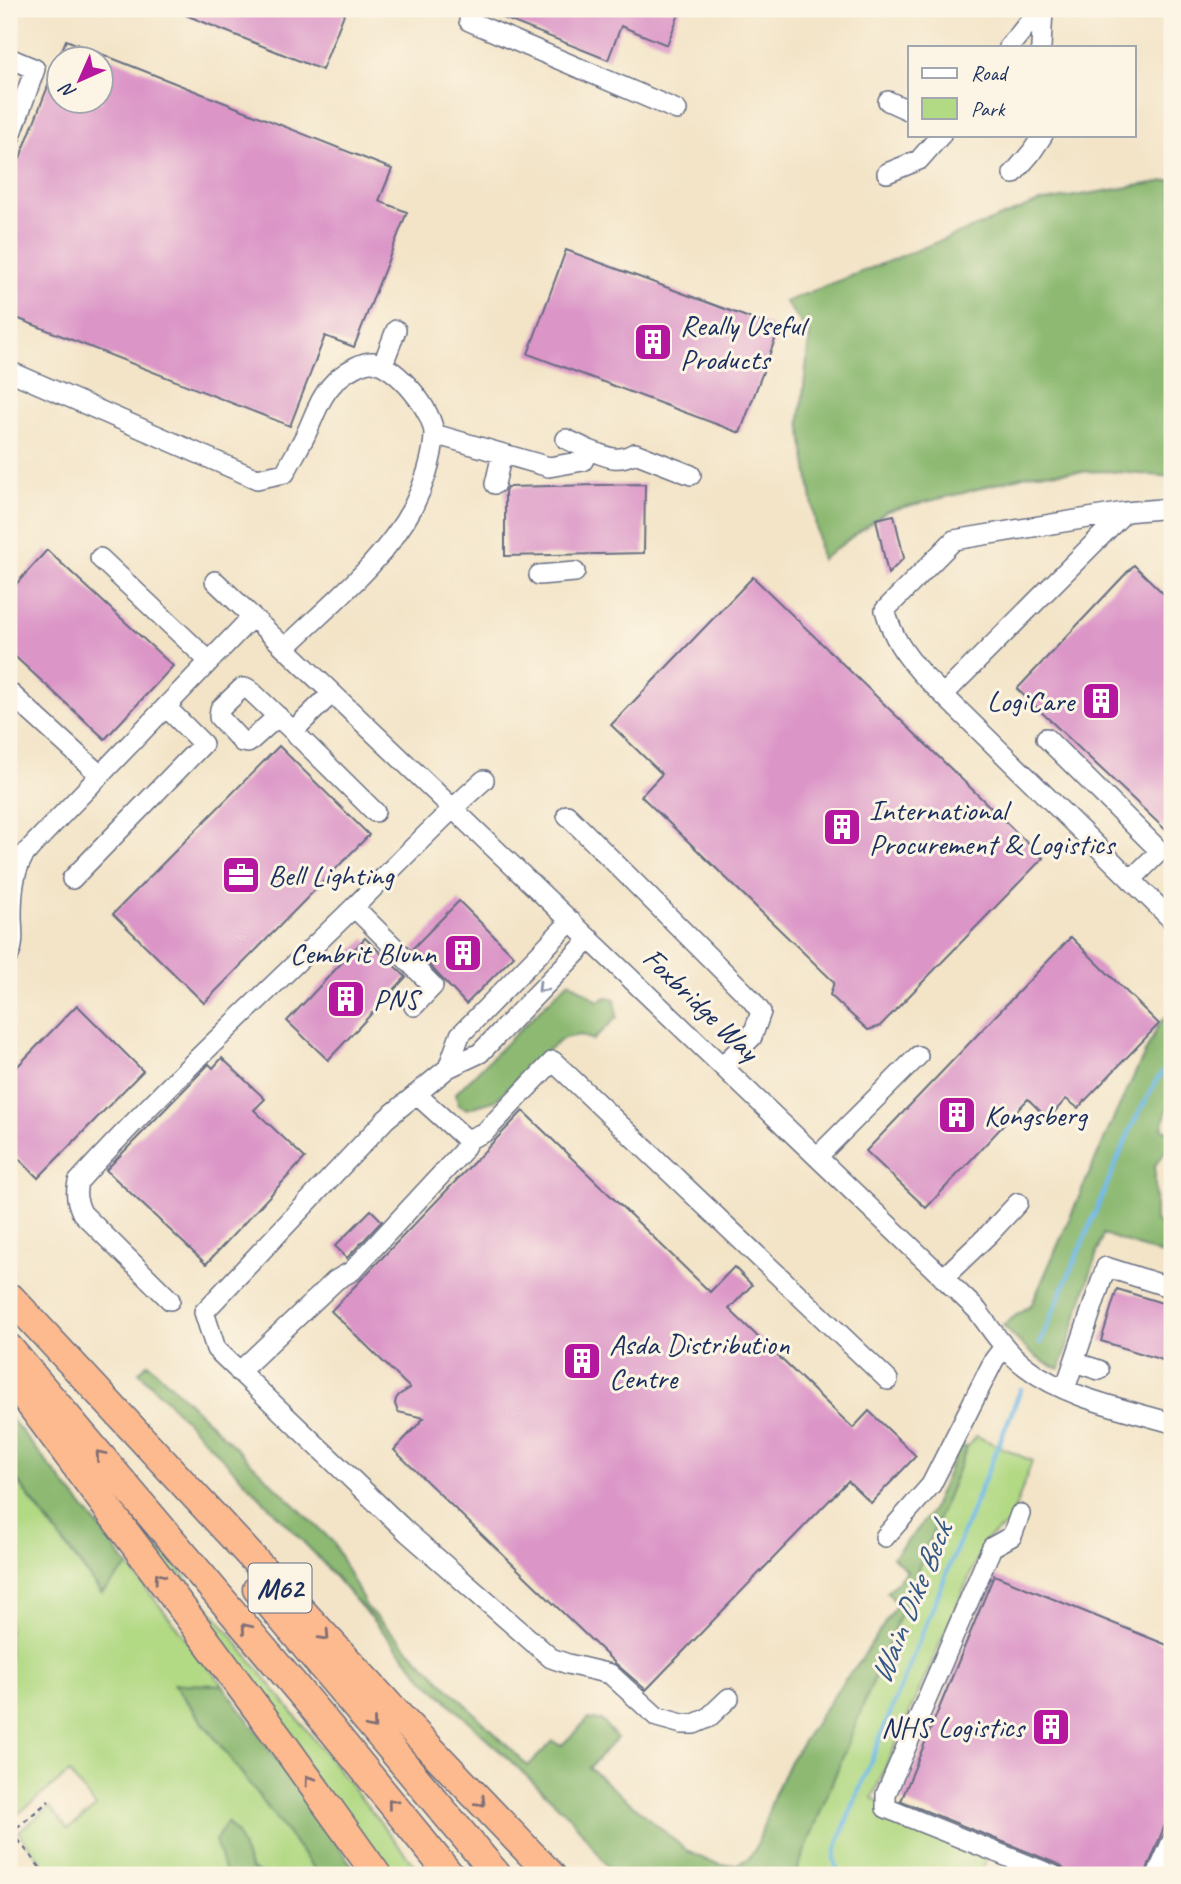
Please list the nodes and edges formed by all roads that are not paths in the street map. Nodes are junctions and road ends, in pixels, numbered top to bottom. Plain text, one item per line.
1 (474, 9) edge
2 (1042, 9) edge
3 (1010, 46) edge
4 (1041, 46) edge
5 (9, 58) edge
6 (888, 101) dead end
7 (677, 110) dead end
8 (908, 110) edge
9 (940, 136) edge
10 (1042, 136) edge
11 (9, 141) edge
12 (887, 173) dead end
13 (1013, 173) dead end
14 (396, 330) dead end
15 (383, 365) junction
16 (9, 372) edge
17 (434, 434) junction
18 (566, 439) dead end
19 (589, 450) junction
20 (502, 454) junction
21 (691, 475) dead end
22 (495, 484) dead end
23 (1172, 508) edge
24 (1125, 512) junction
25 (100, 558) dead end
26 (575, 572) dead end
27 (539, 575) dead end
28 (215, 581) dead end
29 (252, 617) junction
30 (285, 648) junction
31 (209, 661) junction
32 (9, 692) edge
33 (332, 693) junction
34 (944, 694) junction
35 (166, 706) junction
36 (278, 716) dead end
37 (293, 731) junction
38 (1046, 738) dead end
39 (100, 775) junction
40 (484, 780) dead end
41 (452, 807) junction
42 (375, 812) dead end
43 (567, 815) dead end
44 (72, 878) dead end
45 (1131, 880) junction
46 (11, 885) edge
47 (354, 907) junction
48 (1172, 920) edge
49 (571, 921) junction
50 (590, 939) junction
51 (9, 955) edge
52 (414, 1006) dead end
53 (918, 1056) dead end
54 (722, 1066) junction
55 (448, 1068) junction
56 (416, 1094) junction
57 (467, 1140) junction
58 (817, 1157) junction
59 (1018, 1203) dead end
60 (943, 1278) junction
61 (1172, 1288) edge
62 (10, 1298) edge
63 (170, 1300) dead end
64 (1004, 1346) junction
65 (9, 1348) edge
66 (1074, 1362) junction
67 (1100, 1370) dead end
68 (239, 1372) junction
69 (9, 1376) edge
70 (888, 1380) dead end
71 (1065, 1389) junction
72 (1172, 1423) edge
73 (1020, 1514) dead end
74 (886, 1537) dead end
75 (729, 1698) dead end
76 (1172, 1841) edge
77 (377, 1875) edge
78 (450, 1875) edge
79 (496, 1875) edge
80 (551, 1875) edge
81 (1053, 1875) edge
82 (1157, 1875) edge

1 - 7 street
2 - 3 street
2 - 4 street
5 - 11 street
6 - 8 street
9 - 12 street
10 - 13 street
14 - 15 street
15 - 16 street
15 - 17 street
17 - 20 street
17 - 30 street
18 - 19 street
19 - 20 street
19 - 21 street
20 - 22 street
23 - 24 street
24 - 34 street
24 - 34 street
25 - 31 street
26 - 27 street
28 - 29 street, Foxbridge Way
29 - 30 street, Foxbridge Way
29 - 31 street
30 - 33 street, Foxbridge Way
31 - 35 street
32 - 39 street
33 - 37 street
33 - 41 street, Foxbridge Way
34 - 45 street
35 - 39 street
35 - 44 street
36 - 37 street
37 - 42 street
38 - 45 street
39 - 46 street
40 - 41 street
41 - 47 street
41 - 49 street, Foxbridge Way
43 - 54 street
45 - 48 street
46 - 51 street
47 - 52 street
47 - 63 street
49 - 50 street, Foxbridge Way
49 - 55 street
50 - 54 street, Foxbridge Way
50 -> 55 street
53 - 58 street
54 - 58 street, Foxbridge Way
55 - 56 street
56 - 57 street
56 - 68 street
57 - 68 street
57 - 70 street
58 - 60 street, Foxbridge Way
59 - 60 street
60 - 64 street, Foxbridge Way
61 - 66 street
62 -> 79 highway, M62
62 -> 80 highway, M62
64 - 71 street, Foxbridge Way
64 - 74 street
78 -> 65 highway, M62
66 - 67 street
66 - 71 street
68 - 75 street
77 -> 69 highway
71 - 72 street, Foxbridge Way
73 - 81 street
76 - 82 street

